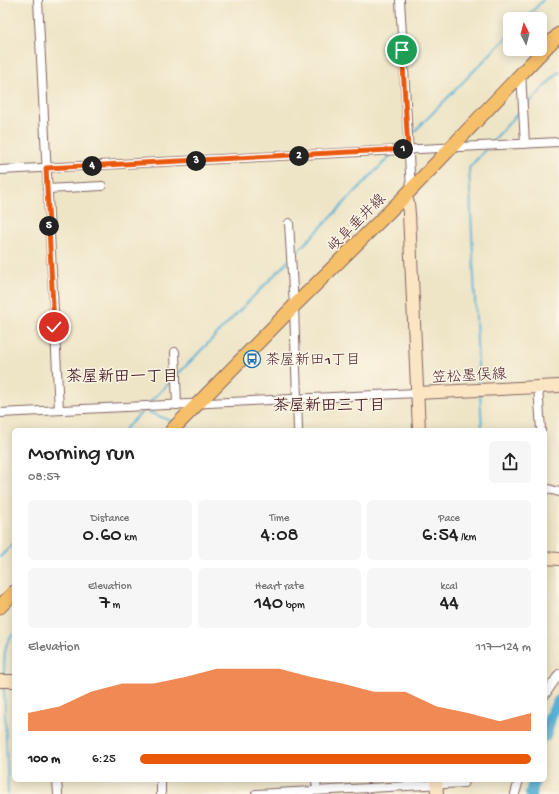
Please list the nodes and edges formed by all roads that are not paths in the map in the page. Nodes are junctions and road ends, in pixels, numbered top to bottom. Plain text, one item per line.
1 (38, 0) edge
2 (400, 0) edge
3 (559, 34) edge
4 (521, 73) junction
5 (559, 142) edge
6 (525, 144) junction
7 (450, 148) junction
8 (408, 149) junction
9 (46, 168) junction
10 (0, 170) edge
11 (102, 186) dead end
12 (47, 189) junction
13 (408, 193) junction
14 (289, 223) dead end
15 (294, 306) junction
16 (175, 352) dead end
17 (559, 386) edge
18 (538, 387) junction
19 (417, 393) junction
20 (296, 398) junction
21 (198, 404) junction
22 (177, 405) junction
23 (59, 410) junction
24 (0, 414) edge
25 (175, 428) edge
26 (298, 428) edge
27 (419, 428) edge
28 (541, 428) edge
29 (547, 489) edge
30 (559, 492) edge
31 (547, 558) edge
32 (559, 559) edge
33 (12, 594) edge
34 (0, 607) edge
35 (559, 674) edge
36 (0, 681) edge
37 (12, 681) edge
38 (547, 691) edge
39 (58, 782) edge
40 (161, 782) edge
41 (316, 782) edge
42 (464, 782) edge
43 (518, 782) edge
44 (437, 786) edge
45 (319, 792) edge
46 (296, 793) edge
47 (58, 794) edge
48 (161, 794) edge
49 (256, 794) edge
50 (515, 794) edge

1 - 9 street
2 - 8 street
3 - 4 main road, 岐阜垂井線
4 - 6 street
4 - 7 main road, 岐阜垂井線
5 - 6 street
6 - 7 street
7 - 8 street
7 - 13 main road, 岐阜垂井線
8 - 9 street
8 - 13 street
9 - 10 street
9 - 12 street
11 - 12 street
12 - 23 street
13 - 15 main road, 岐阜垂井線
13 - 19 street
14 - 15 street
15 - 20 street
15 - 21 main road, 岐阜垂井線
16 - 22 street
17 - 18 street, 笠松墨俣線
18 - 19 street, 笠松墨俣線
18 - 28 street
19 - 20 street
19 - 27 street, 笠松墨俣線
20 - 21 street
20 - 26 street
21 - 22 street
21 - 25 main road, 岐阜垂井線
22 - 23 street
23 - 24 street
29 - 30 street
31 - 32 street
33 - 34 main road
35 - 38 street
36 - 37 street
39 - 47 street
40 - 48 street
41 - 45 street
42 - 44 street
43 - 50 street
44 - 45 street
45 - 46 street
46 - 49 street

